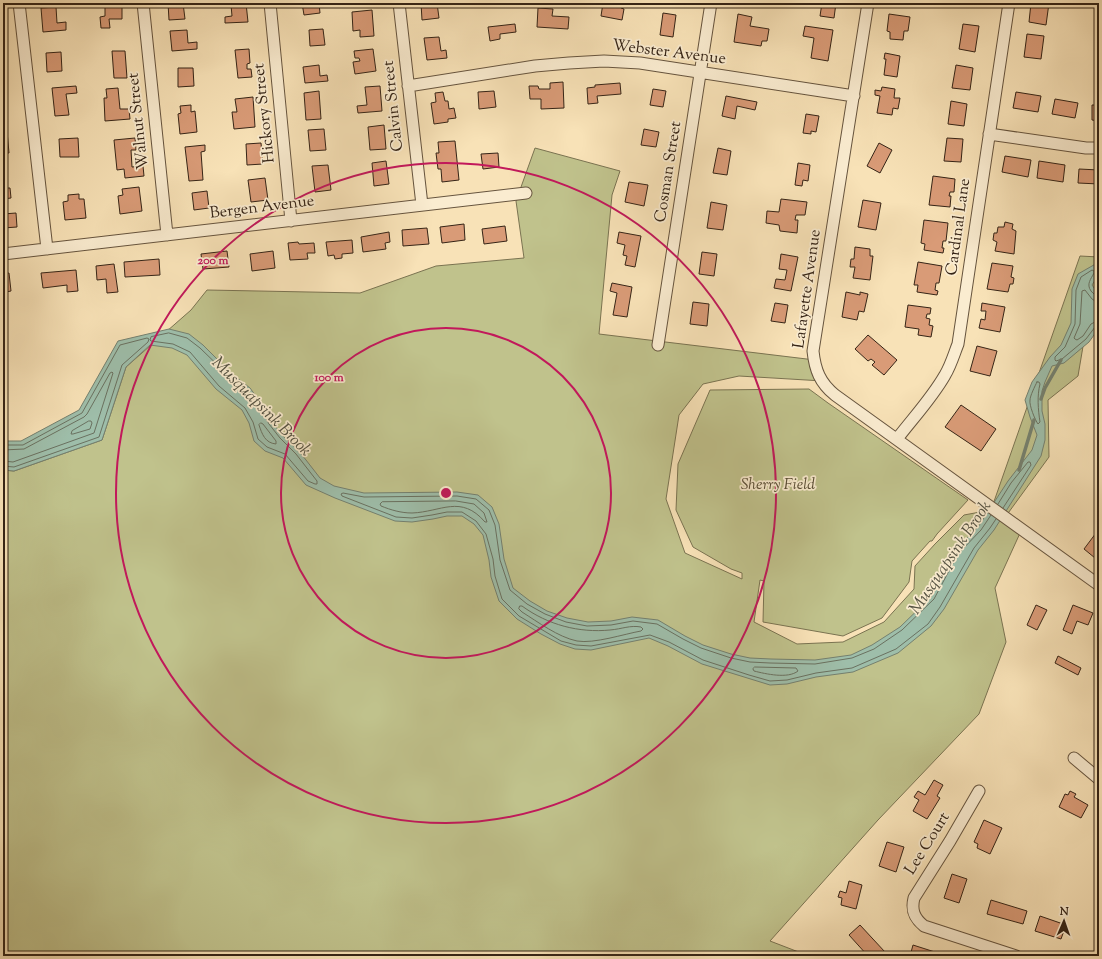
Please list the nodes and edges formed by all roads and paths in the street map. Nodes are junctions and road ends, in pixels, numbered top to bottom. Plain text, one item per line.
1 (19, 3) edge
2 (143, 3) edge
3 (270, 3) edge
4 (399, 3) edge
5 (711, 3) edge
6 (868, 3) edge
7 (1009, 3) edge
8 (700, 72) junction
9 (408, 86) junction
10 (854, 96) junction
11 (989, 134) junction
12 (1099, 148) edge
13 (526, 193) dead end
14 (422, 206) junction
15 (291, 220) junction
16 (167, 235) junction
17 (47, 249) junction
18 (3, 254) edge
19 (658, 345) dead end
20 (897, 439) junction
21 (1099, 585) edge
22 (1074, 758) dead end
23 (1099, 779) edge
24 (979, 791) dead end
25 (1016, 956) edge

1 - 17 street
2 - 16 street, Walnut Street
3 - 15 street, Hickory Street
4 - 9 street, Calvin Street
5 - 8 street, Cosman Street
6 - 10 street, Lafayette Avenue
7 - 11 street, Cardinal Lane
8 - 9 street, Webster Avenue
8 - 10 street, Webster Avenue
8 - 19 street, Cosman Street
9 - 14 street, Calvin Street
10 - 20 street, Lafayette Avenue
11 - 12 street
11 - 20 street, Cardinal Lane
13 - 14 street, Bergen Avenue
14 - 15 street, Bergen Avenue
15 - 16 street, Bergen Avenue
16 - 17 street, Bergen Avenue
17 - 18 street, Bergen Avenue
20 - 21 street, Lafayette Avenue
22 - 23 street
24 - 25 street, Lee Court

